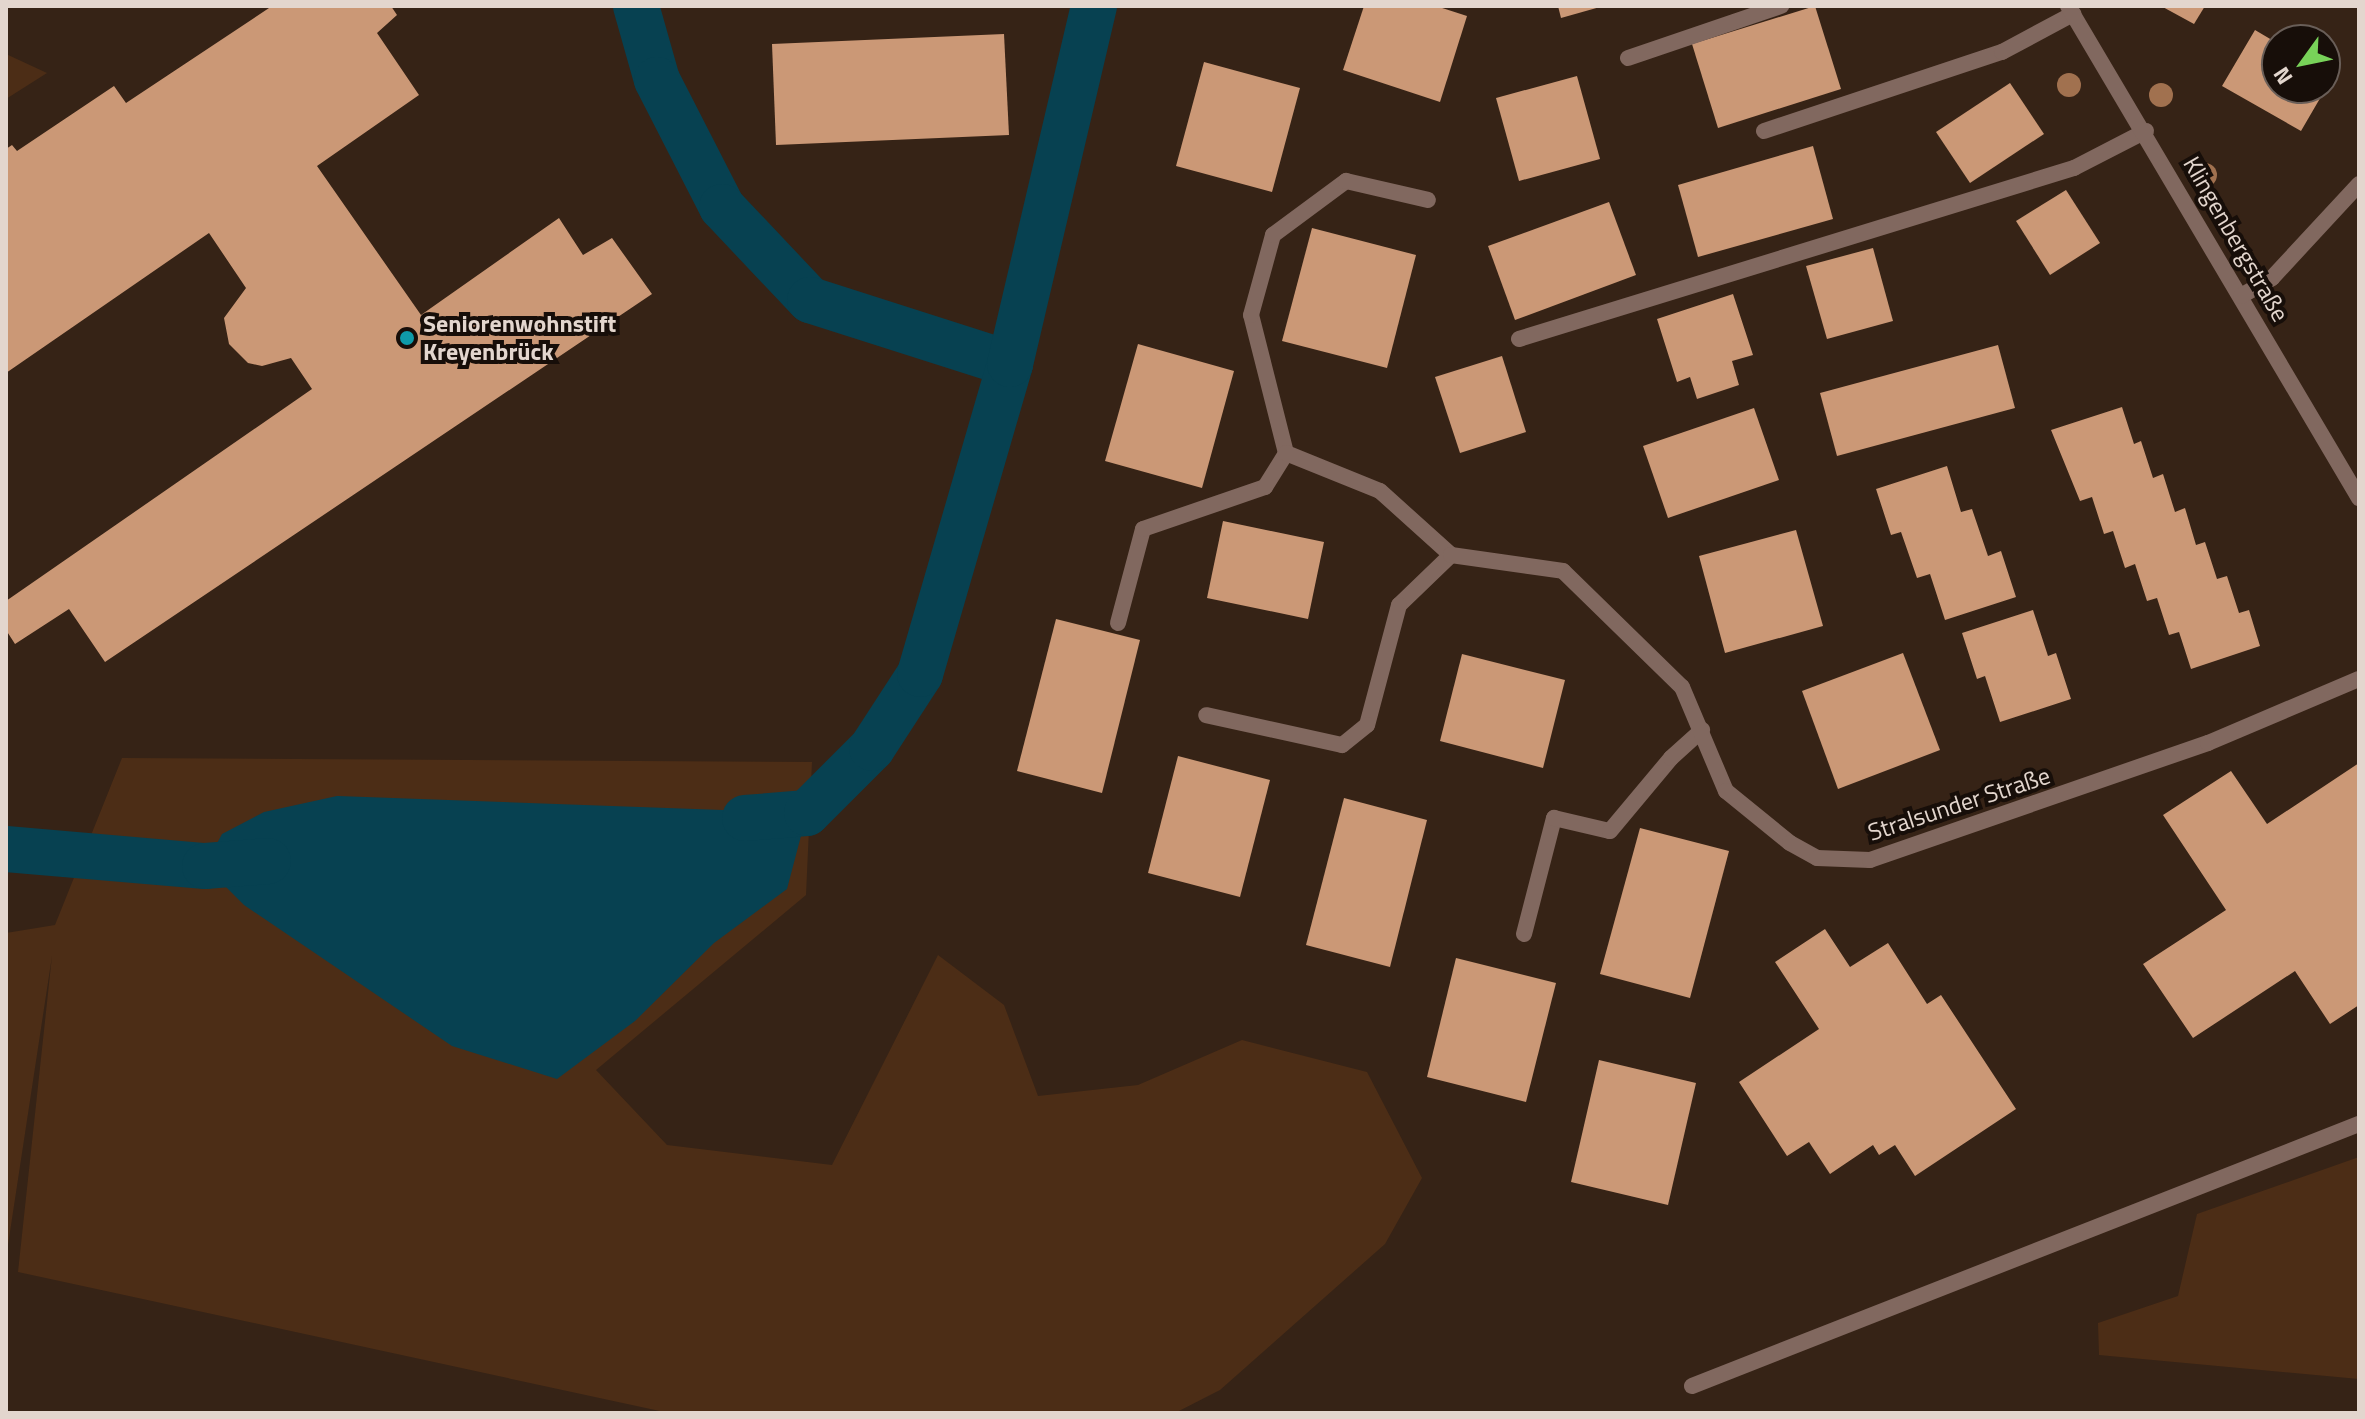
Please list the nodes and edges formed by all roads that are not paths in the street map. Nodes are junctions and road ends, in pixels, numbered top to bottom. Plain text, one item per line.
1 (1781, 6) edge
2 (2071, 10) edge
3 (1628, 58) dead end
4 (1764, 131) dead end
5 (2146, 131) junction
6 (2359, 184) edge
7 (1428, 200) dead end
8 (2241, 296) junction
9 (1519, 339) dead end
10 (1286, 453) junction
11 (2359, 498) edge
12 (1451, 555) junction
13 (1118, 623) dead end
14 (2359, 679) edge
15 (1206, 715) dead end
16 (1702, 730) junction
17 (1524, 934) dead end
18 (2359, 1124) edge
19 (1692, 1386) dead end

1 - 3 street
2 - 4 street
2 - 5 street, Klingenbergstraße
5 - 8 street, Klingenbergstraße
5 - 9 street
6 - 8 street
7 - 10 street
8 - 11 street, Klingenbergstraße
10 - 12 street
10 - 13 street
12 - 15 street
12 - 16 street, Stralsunder Straße
14 - 16 street, Stralsunder Straße
16 - 17 street
18 - 19 street

